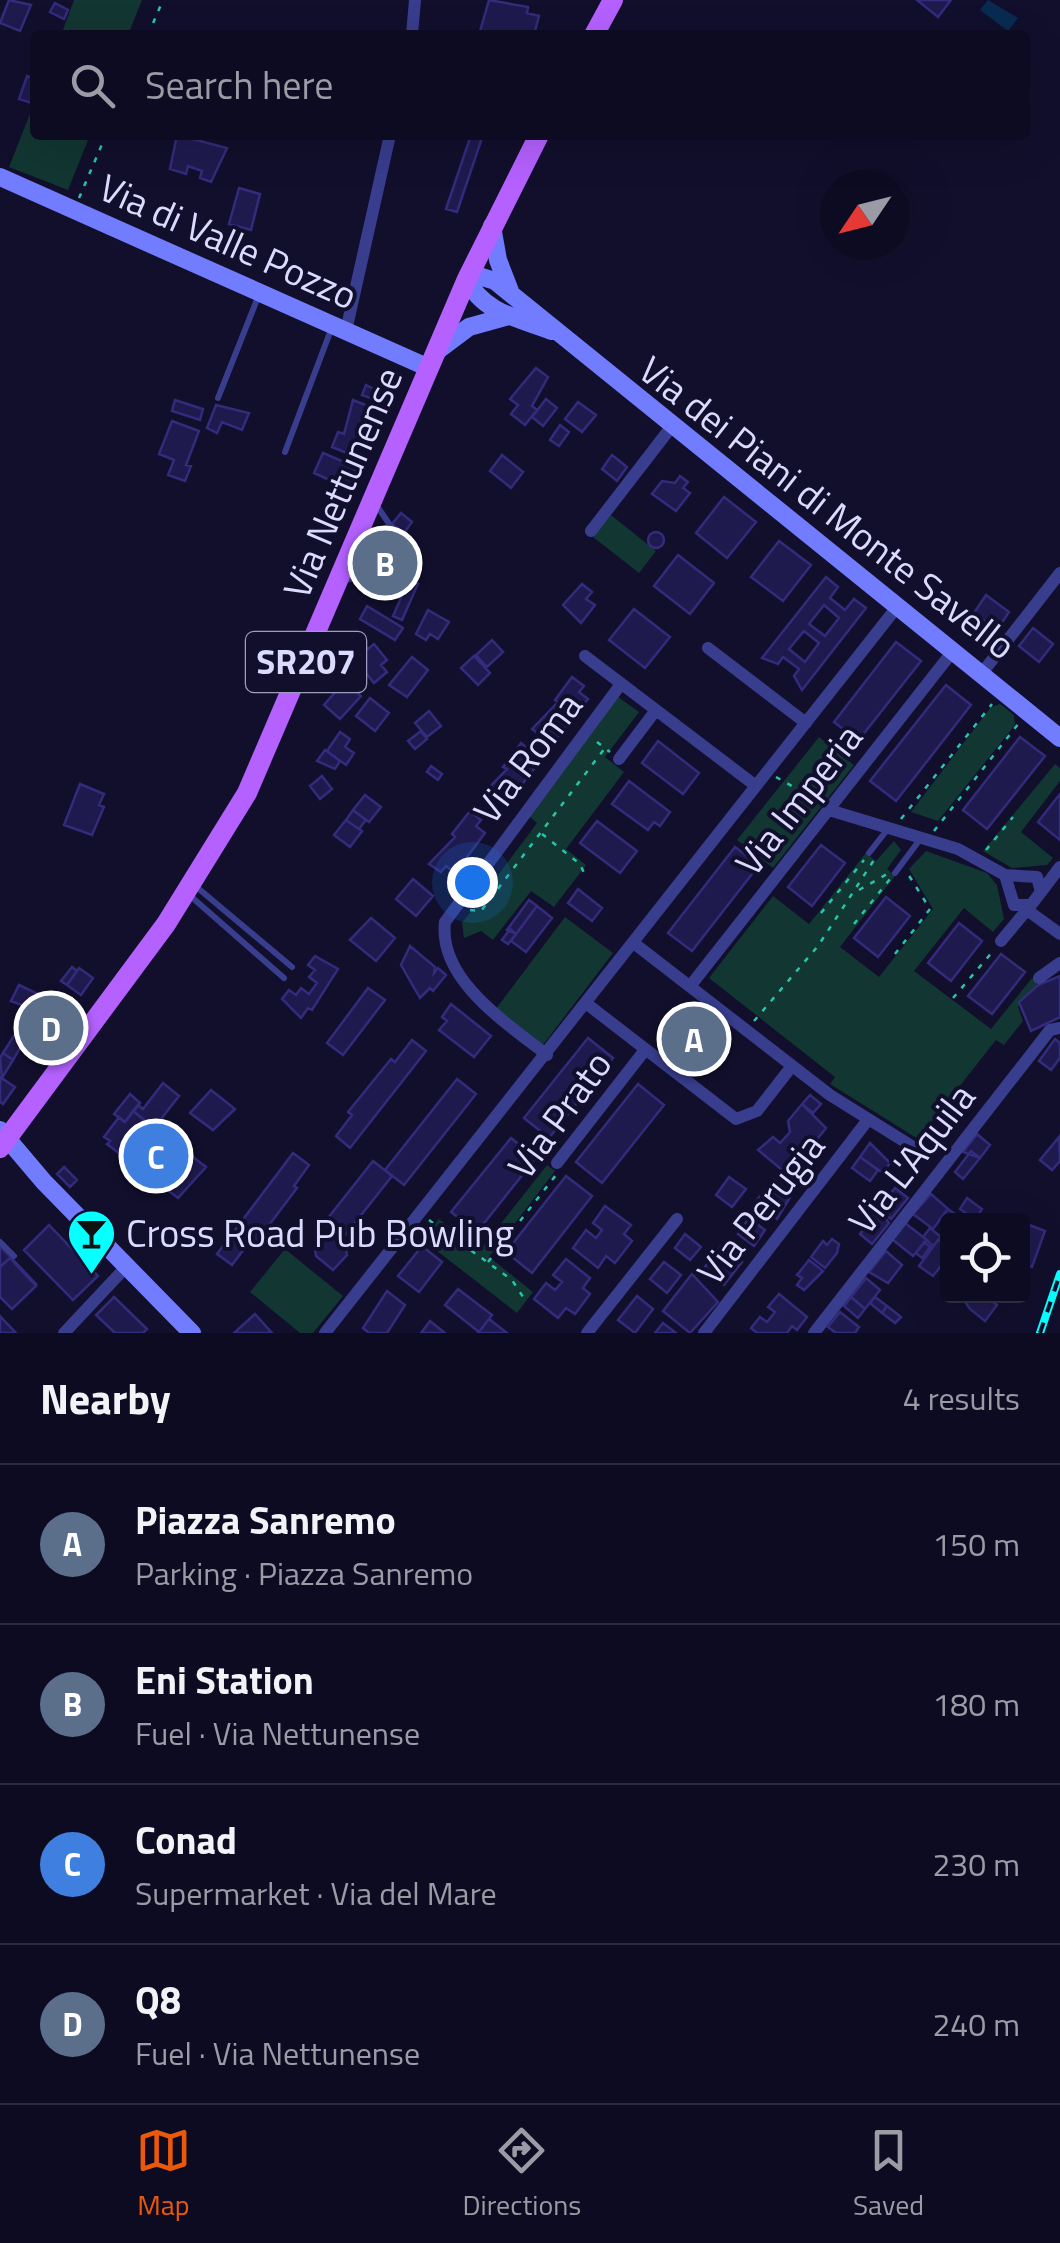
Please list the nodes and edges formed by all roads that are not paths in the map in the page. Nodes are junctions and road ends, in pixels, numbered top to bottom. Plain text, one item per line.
1 (415, 0) edge
2 (612, 1) edge
3 (412, 30) edge
4 (597, 30) edge
5 (389, 140) edge
6 (536, 140) edge
7 (0, 177) edge
8 (492, 226) junction
9 (467, 280) junction
10 (260, 292) junction
11 (513, 296) junction
12 (509, 316) junction
13 (340, 328) junction
14 (552, 331) junction
15 (433, 360) junction
16 (218, 398) dead end
17 (672, 426) junction
18 (285, 452) dead end
19 (374, 502) junction
20 (592, 531) dead end
21 (1060, 573) edge
22 (341, 580) junction
23 (898, 607) junction
24 (708, 648) dead end
25 (954, 651) junction
26 (585, 656) dead end
27 (982, 673) junction
28 (621, 684) junction
29 (656, 710) junction
30 (806, 722) junction
31 (1060, 738) edge
32 (619, 759) road end
33 (756, 786) junction
34 (829, 810) junction
35 (892, 827) junction
36 (925, 838) junction
37 (872, 855) road end
38 (1058, 870) edge
39 (894, 872) road end
40 (1005, 875) junction
41 (1037, 877) junction
42 (189, 888) junction
43 (1041, 892) junction
44 (1024, 906) junction
45 (1060, 934) edge
46 (1001, 941) road end
47 (636, 944) junction
48 (1060, 963) edge
49 (292, 967) dead end
50 (284, 978) dead end
51 (1038, 978) dead end
52 (691, 985) junction
53 (587, 1004) junction
54 (1060, 1028) edge
55 (645, 1050) junction
56 (547, 1055) junction
57 (792, 1066) junction
58 (866, 1121) junction
59 (3, 1139) edge
60 (918, 1150) dead end
61 (556, 1163) road end
62 (677, 1220) dead end
63 (0, 1242) edge
64 (14, 1256) dead end
65 (127, 1266) junction
66 (64, 1333) edge
67 (192, 1333) edge
68 (325, 1333) edge
69 (587, 1333) edge
70 (704, 1333) edge
71 (814, 1333) edge

1 - 3 street
2 - 4 main road
5 - 13 street
6 - 8 main road, Via Nettunense / SR207
7 - 10 street, Via di Valle Pozzo
8 - 9 main road, Via Nettunense / SR207
8 - 11 street
9 - 11 street
9 - 12 street
9 - 15 main road, Via Nettunense / SR207
10 - 13 street, Via di Valle Pozzo
10 - 16 lane
11 - 14 street, Via dei Piani di Monte Savello
12 - 14 street
12 - 15 street
13 - 15 street, Via di Valle Pozzo
13 - 18 lane
14 - 17 street, Via dei Piani di Monte Savello
15 - 19 main road, Via Nettunense / SR207
17 - 20 street
17 - 23 street, Via dei Piani di Monte Savello
19 - 22 main road, Via Nettunense / SR207
19 - 22 lane
21 - 27 street
22 - 42 main road, Via Nettunense / SR207
23 - 25 street, Via dei Piani di Monte Savello
23 - 30 street
24 - 30 street
25 - 27 street, Via dei Piani di Monte Savello
25 - 34 street, Via Imperia
26 - 28 street, Via Roma
27 - 31 street, Via dei Piani di Monte Savello
28 - 29 street, Via Roma
28 - 56 street, Via Roma
29 - 32 street
29 - 33 street, Via Roma
30 - 33 street
33 - 47 street
34 - 35 street
34 - 52 street, Via Imperia
35 - 36 street
35 - 37 lane
36 - 39 lane
36 - 40 street
38 - 41 street
38 - 43 street
40 - 41 street
40 - 44 street
41 - 43 street
42 - 49 lane
42 - 50 lane
42 - 59 main road, Via Nettunense / SR207
43 - 44 street
44 - 45 street
44 - 46 street
47 - 52 street
47 - 53 street
48 - 51 street
52 - 57 street
53 - 55 street
53 - 56 street
54 - 71 street, Via L'Aquila
55 - 57 street
55 - 61 street, Via Prato
56 - 68 street
57 - 58 street
58 - 60 street
58 - 70 street, Via Perugia
59 - 65 street
62 - 69 street
63 - 64 lane
65 - 66 street
65 - 67 street

